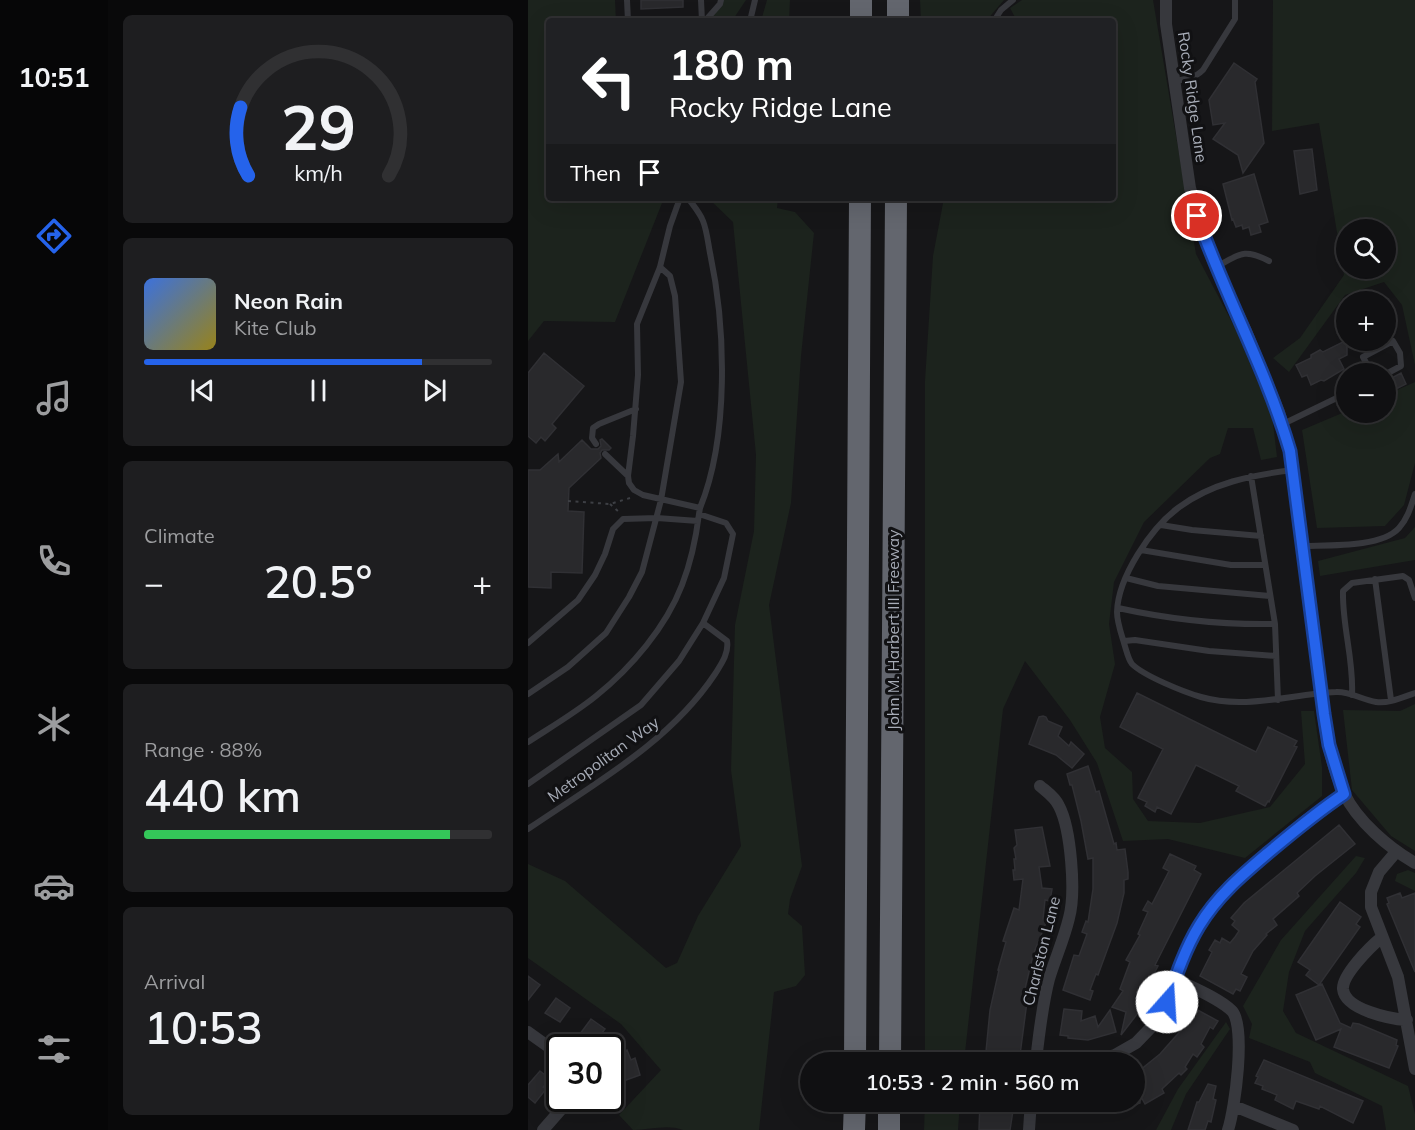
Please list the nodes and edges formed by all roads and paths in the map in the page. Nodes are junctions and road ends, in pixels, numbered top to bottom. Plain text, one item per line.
1 (627, 0) edge
2 (701, 0) edge
3 (721, 0) edge
4 (755, 0) edge
5 (861, 0) edge
6 (898, 0) edge
7 (1013, 0) edge
8 (1166, 0) edge
9 (1234, 0) edge
10 (628, 18) edge
11 (703, 18) edge
12 (706, 18) edge
13 (751, 18) edge
14 (861, 18) edge
15 (897, 18) edge
16 (996, 18) edge
17 (1175, 81) junction
18 (679, 201) edge
19 (690, 201) edge
20 (860, 201) edge
21 (896, 201) edge
22 (1269, 261) dead end
23 (660, 267) junction
24 (1216, 267) junction
25 (1366, 363) edge
26 (1396, 369) edge
27 (1336, 398) edge
28 (636, 410) junction
29 (1282, 424) junction
30 (596, 444) dead end
31 (605, 454) dead end
32 (1293, 470) junction
33 (628, 476) junction
34 (1251, 476) junction
35 (637, 491) junction
36 (1415, 494) edge
37 (661, 500) junction
38 (568, 501) dead end
39 (610, 504) junction
40 (699, 514) junction
41 (657, 518) junction
42 (623, 519) junction
43 (1161, 525) junction
44 (1261, 536) junction
45 (1302, 546) junction
46 (1141, 550) junction
47 (1265, 565) junction
48 (1126, 578) junction
49 (1375, 579) junction
50 (1270, 597) junction
51 (1415, 598) edge
52 (1118, 608) junction
53 (703, 623) junction
54 (1275, 624) junction
55 (1124, 641) junction
56 (528, 643) edge
57 (1276, 656) junction
58 (529, 692) edge
59 (1415, 693) edge
60 (1321, 694) junction
61 (1352, 695) junction
62 (1278, 700) junction
63 (1390, 700) junction
64 (528, 742) edge
65 (528, 784) edge
66 (1040, 786) dead end
67 (1344, 794) junction
68 (528, 829) edge
69 (1396, 852) junction
70 (1415, 863) edge
71 (1382, 938) junction
72 (1175, 979) junction
73 (1407, 1020) junction
74 (528, 1032) edge
75 (546, 1045) edge
76 (855, 1052) edge
77 (890, 1052) edge
78 (1037, 1052) edge
79 (1121, 1052) edge
80 (1415, 1069) edge
81 (1234, 1106) junction
82 (559, 1112) edge
83 (855, 1112) edge
84 (889, 1112) edge
85 (1030, 1112) edge
86 (543, 1130) edge
87 (854, 1130) edge
88 (889, 1130) edge
89 (1029, 1130) edge
90 (1228, 1130) edge
91 (1293, 1130) edge

1 - 10 lane
2 - 11 lane
3 - 12 lane
4 - 13 lane
5 - 14 highway
6 - 15 highway
7 - 16 lane
8 - 17 street, Rocky Ridge Lane
9 - 17 lane
17 - 24 street, Rocky Ridge Lane
18 - 23 lane
19 - 40 lane
20 - 76 highway
21 - 77 highway, John M. Harbert III Freeway
22 - 24 lane
23 - 28 lane
23 - 37 lane
24 - 29 street, Rocky Ridge Lane
25 - 26 lane
27 - 29 lane
28 - 30 lane
28 - 33 lane
29 - 32 street, Rocky Ridge Lane
31 - 33 lane
32 - 34 lane
32 - 45 street, Rocky Ridge Lane
33 - 35 lane
34 - 43 lane
34 - 44 lane
35 - 37 lane, Metropolitan Way
35 - 39 path
36 - 45 lane
37 - 40 lane, Metropolitan Way
37 - 41 lane
38 - 39 path
39 - 42 path
40 - 41 lane
40 - 53 lane, Metropolitan Way
40 - 64 lane
41 - 42 lane
41 - 58 lane
42 - 56 lane
43 - 44 lane
43 - 46 lane
44 - 47 lane
45 - 60 street, Rocky Ridge Lane
46 - 47 lane
46 - 48 lane
47 - 50 lane
48 - 50 lane
48 - 52 lane
49 - 51 lane
49 - 61 lane
49 - 63 lane
50 - 54 lane
52 - 54 lane
52 - 55 lane
53 - 65 lane, Metropolitan Way
53 - 68 lane, Metropolitan Way
54 - 57 lane
55 - 57 lane
55 - 62 lane
57 - 62 lane
59 - 63 lane
60 - 61 lane
60 - 62 lane
60 - 67 street, Rocky Ridge Lane
61 - 63 lane
66 - 78 street, Charlston Lane
67 - 69 street, Rocky Ridge Lane
67 - 72 street
69 - 70 street, Rocky Ridge Lane
69 - 71 street
71 - 73 street
71 - 73 street
72 - 79 street
72 - 81 street
73 - 80 street
74 - 75 street
81 - 90 street
81 - 91 street
82 - 86 street
83 - 87 highway
84 - 88 highway
85 - 89 street

